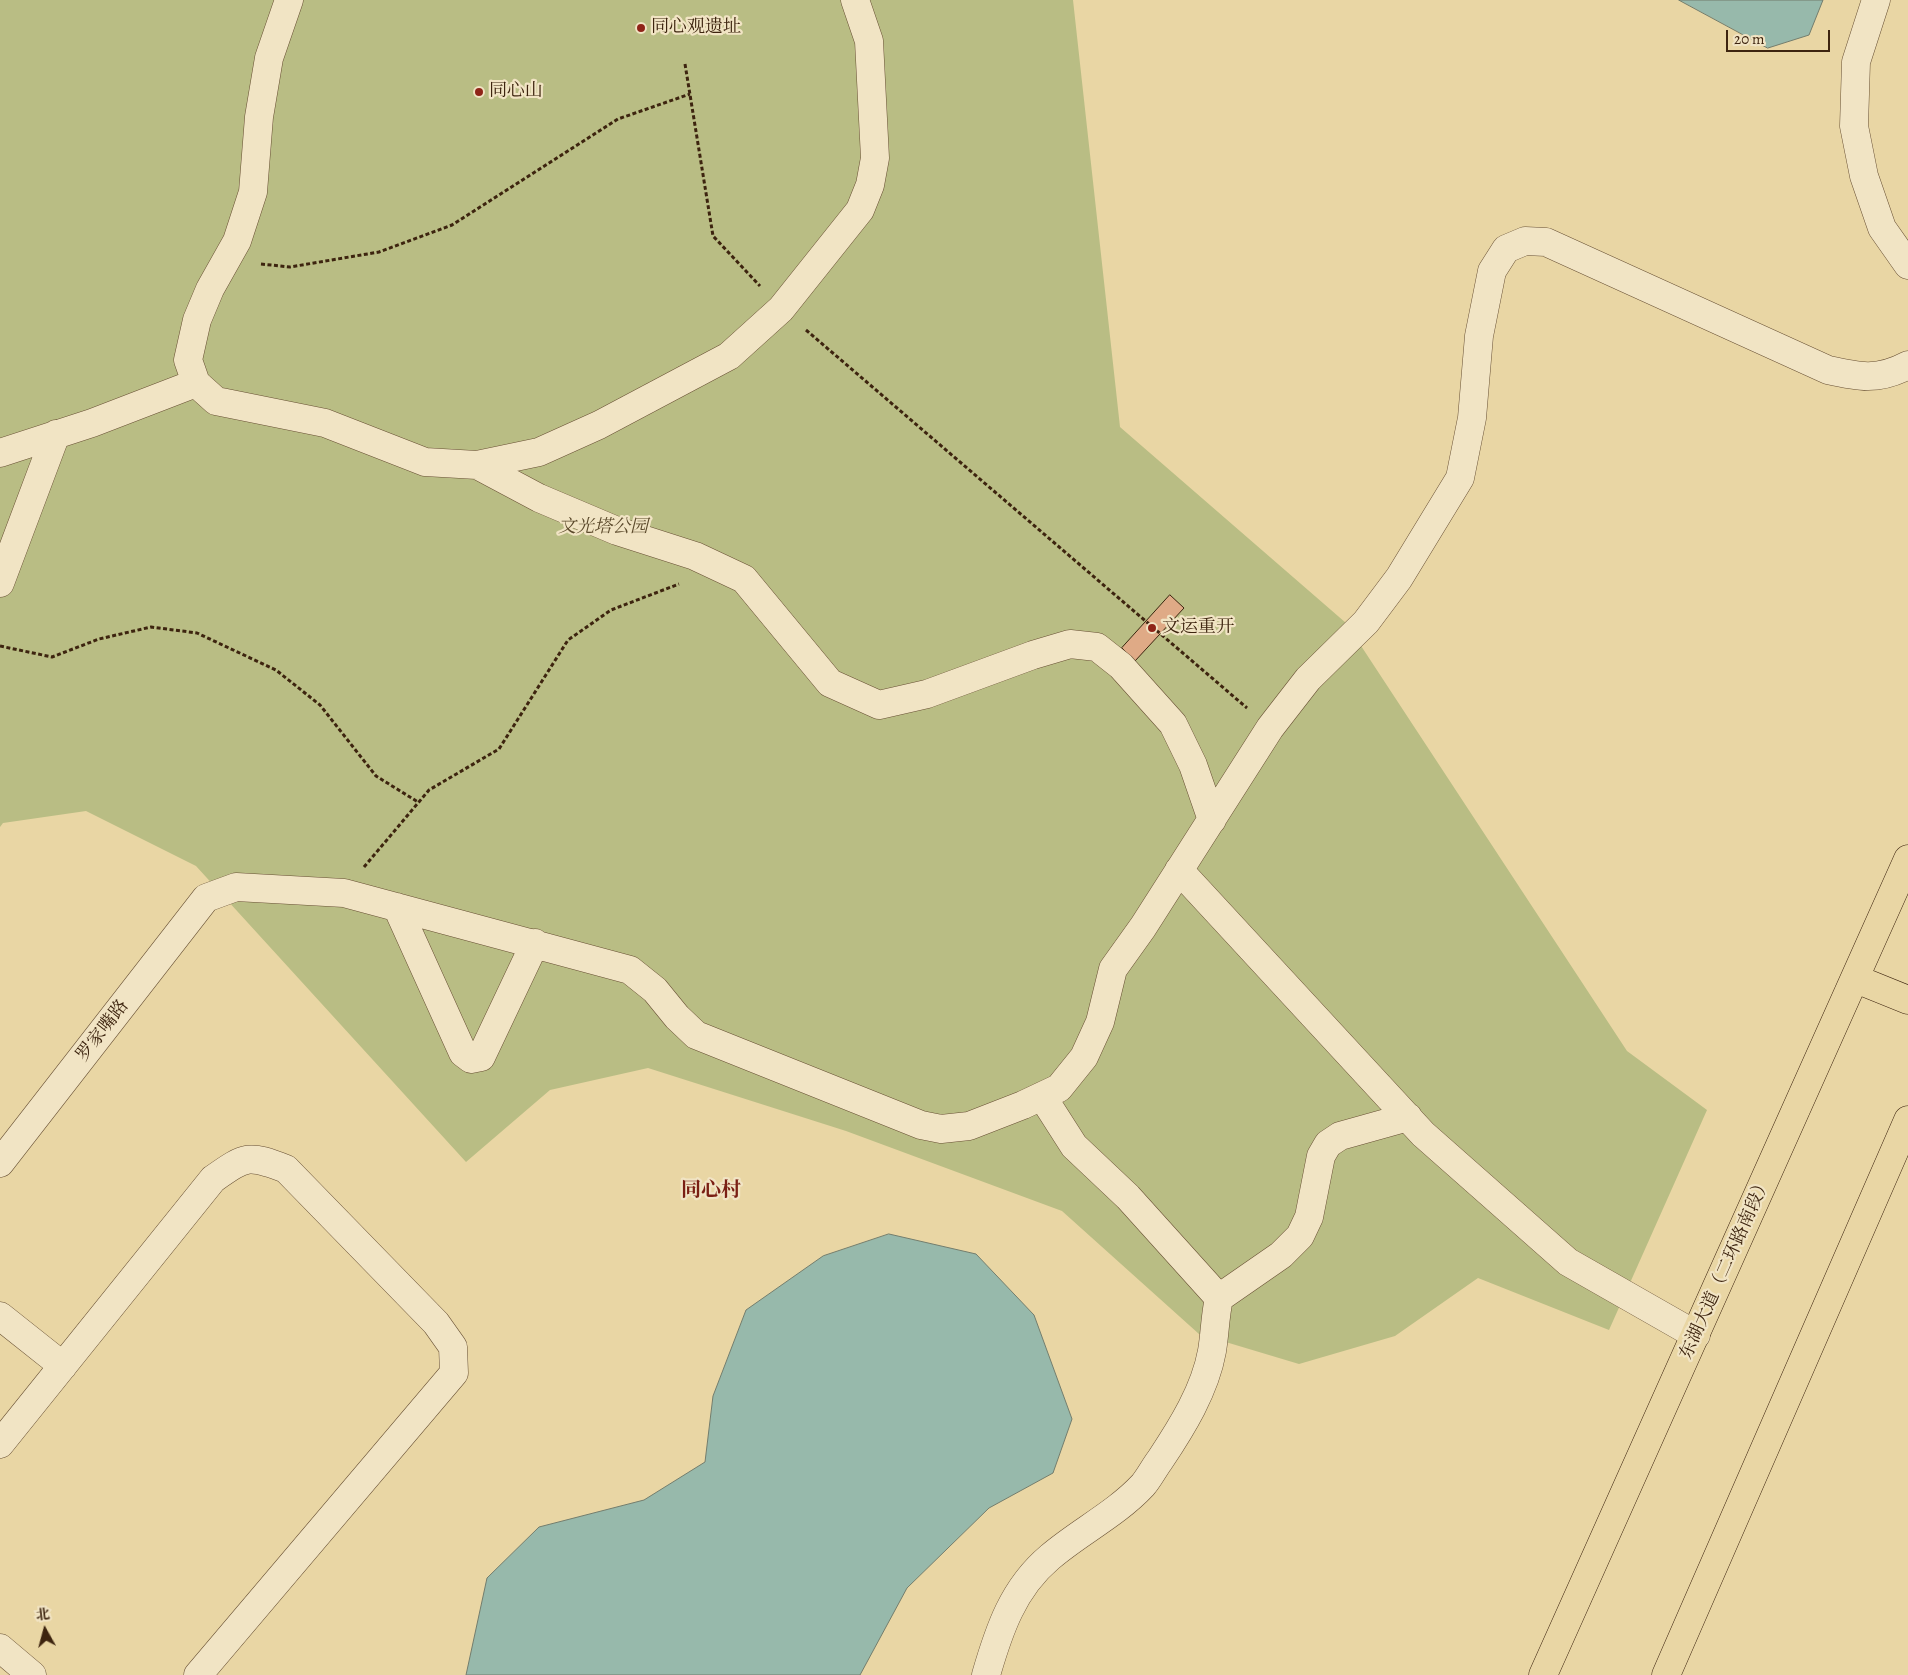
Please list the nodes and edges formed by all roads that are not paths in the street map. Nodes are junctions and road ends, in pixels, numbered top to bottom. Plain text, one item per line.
1 (289, 0) edge
2 (855, 0) edge
3 (1876, 0) edge
4 (1908, 265) edge
5 (1908, 365) edge
6 (196, 383) junction
7 (56, 434) junction
8 (0, 453) edge
9 (478, 465) junction
10 (0, 583) edge
11 (1212, 820) junction
12 (1908, 860) edge
13 (1179, 870) junction
14 (397, 907) junction
15 (535, 943) junction
16 (1856, 980) junction
17 (1908, 1000) edge
18 (1042, 1096) junction
19 (1408, 1117) junction
20 (1908, 1120) edge
21 (0, 1163) edge
22 (1219, 1298) junction
23 (0, 1316) edge
24 (1696, 1335) junction
25 (63, 1366) junction
26 (0, 1444) edge
27 (0, 1648) edge
28 (32, 1675) edge
29 (198, 1675) edge
30 (986, 1675) edge
31 (1543, 1675) edge
32 (1666, 1675) edge

1 - 6 street
2 - 9 street
3 - 4 street
5 - 11 street
6 - 7 street
6 - 9 street
7 - 8 street
7 - 10 street
9 - 11 street
11 - 13 street
12 - 16 highway, 东湖大道（二环路南段）
13 - 18 street
13 - 19 street
14 - 15 street
14 - 15 street
14 - 21 street, 罗家嘴路
15 - 18 street
16 - 17 highway
16 - 24 highway, 东湖大道（二环路南段）
18 - 22 street
19 - 22 street
19 - 24 street
20 - 32 highway
22 - 30 street
23 - 25 street
24 - 31 highway, 东湖大道（二环路南段）
25 - 26 street
25 - 29 street
27 - 28 street

